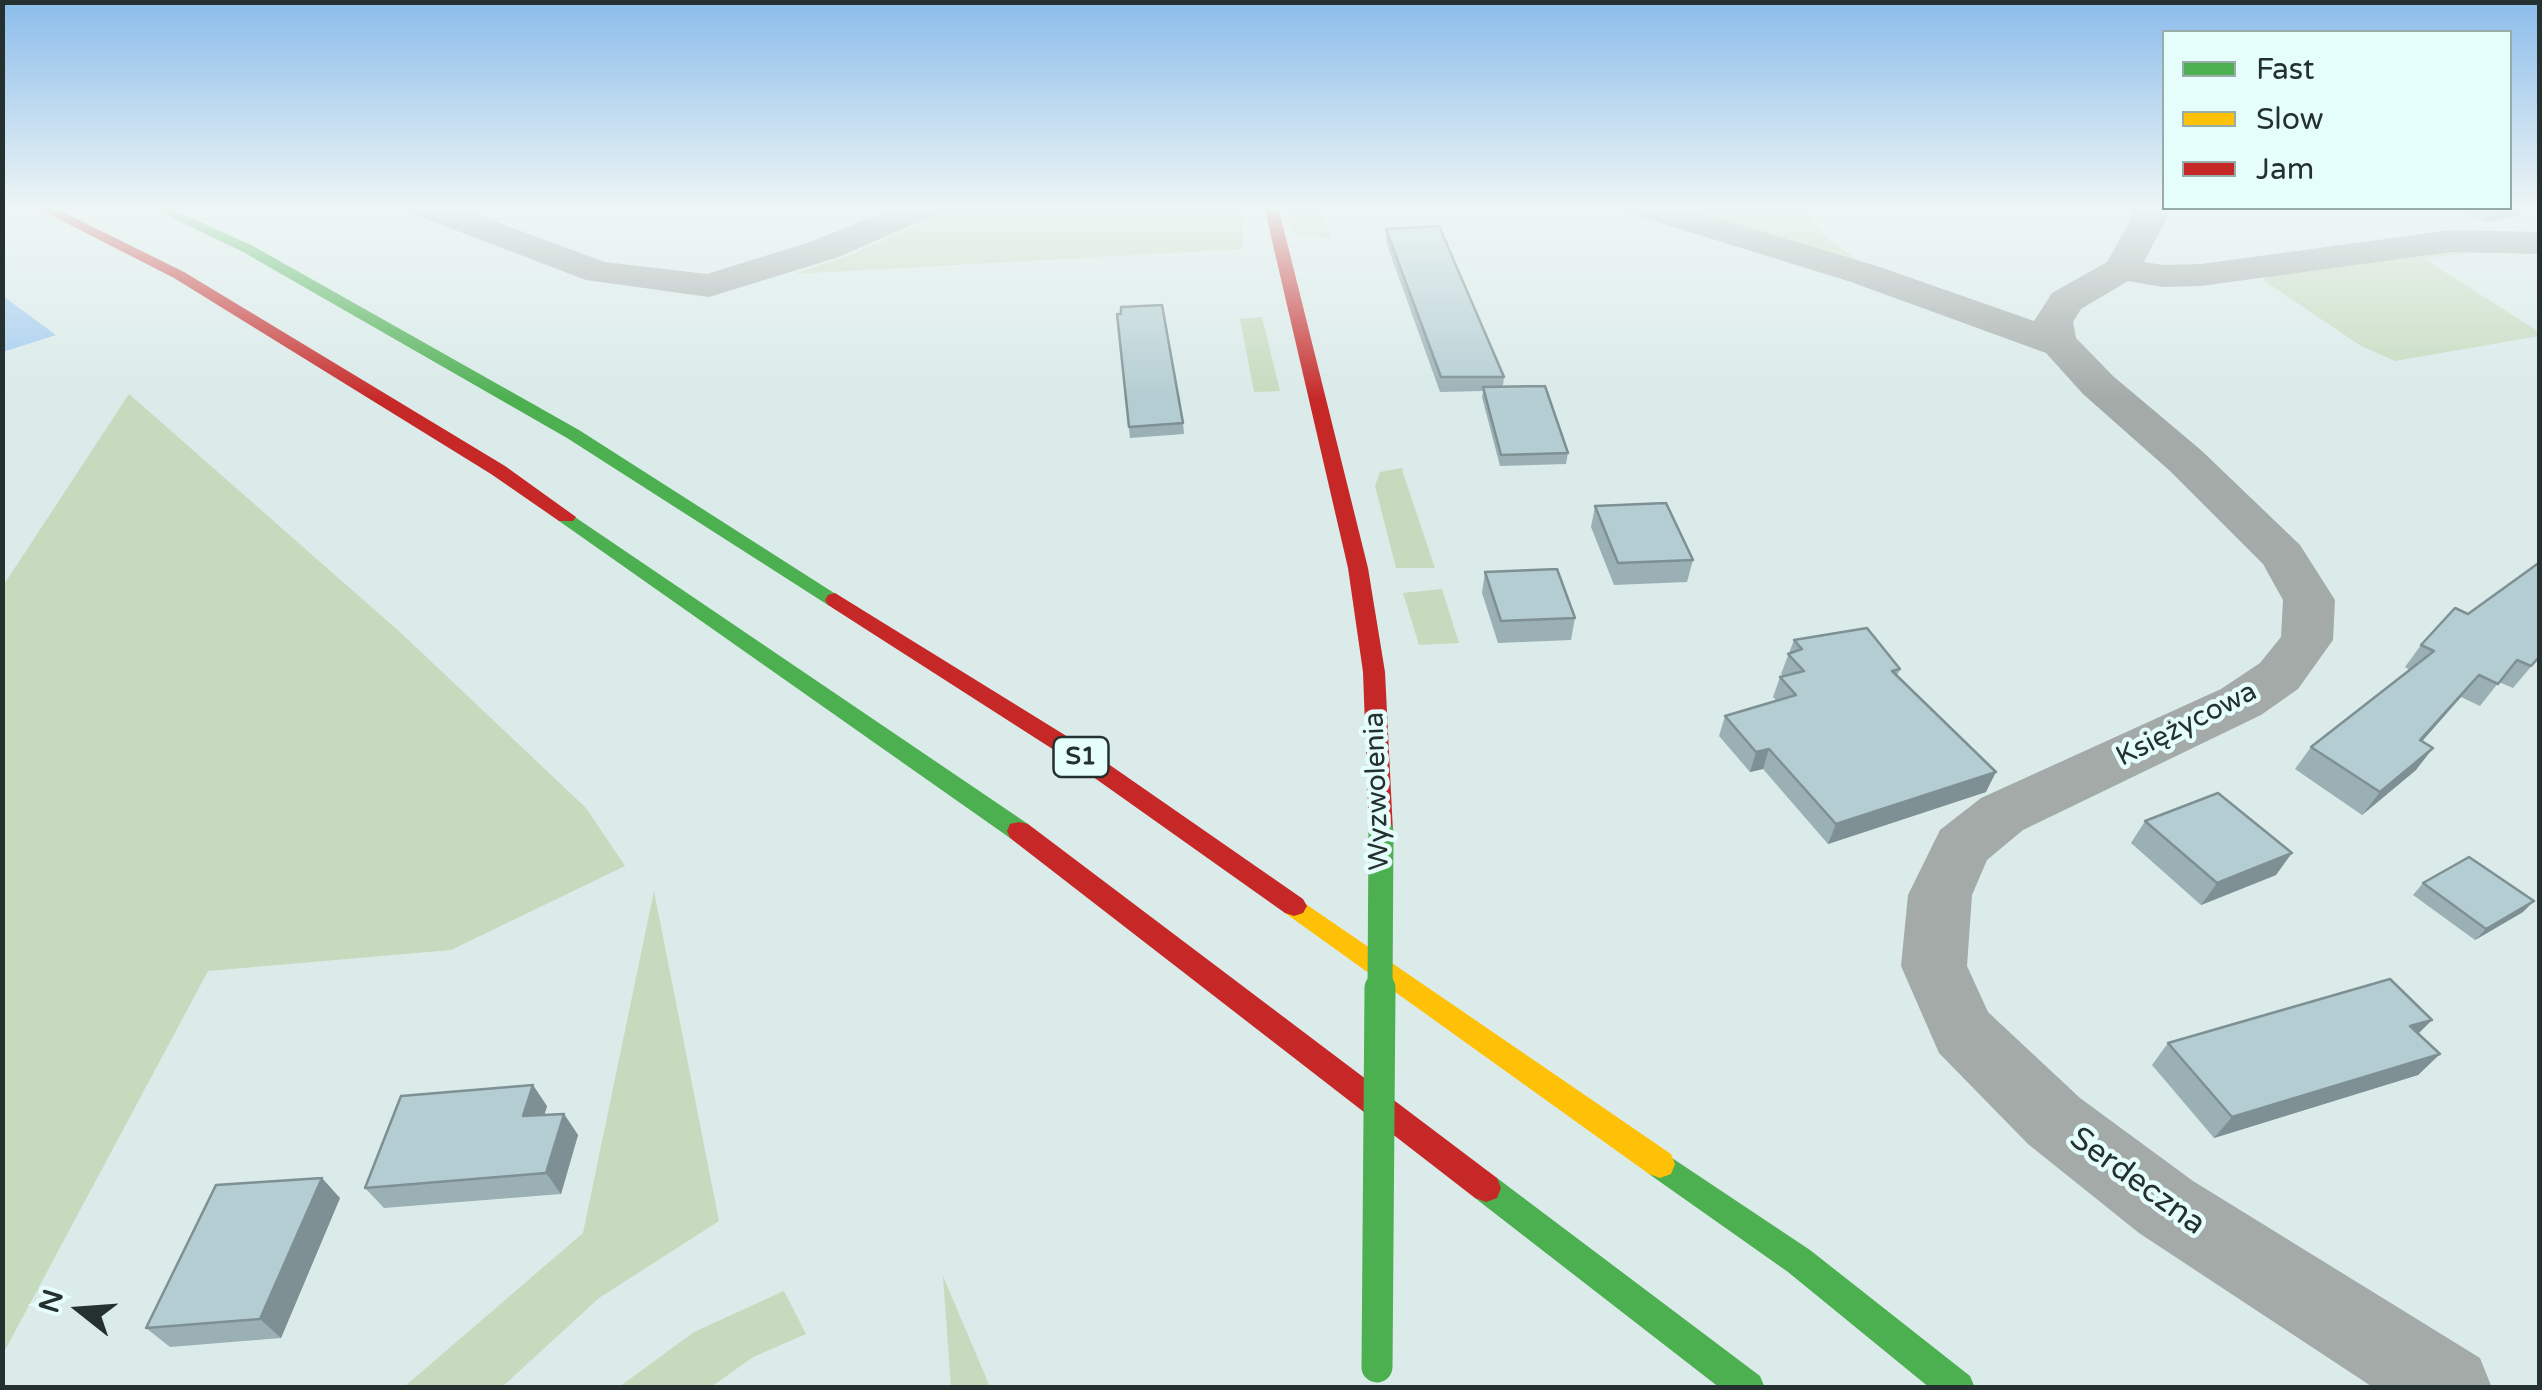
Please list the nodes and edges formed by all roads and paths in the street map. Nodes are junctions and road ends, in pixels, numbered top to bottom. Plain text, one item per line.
1 (173, 271) edge
2 (285, 271) edge
3 (595, 271) edge
4 (759, 271) edge
5 (1287, 271) edge
6 (1854, 271) edge
7 (2119, 271) edge
8 (2133, 271) edge
9 (2230, 271) edge
10 (2060, 344) junction
11 (1940, 894) joint
12 (1377, 1377) edge
13 (1748, 1388) edge
14 (1958, 1388) edge
15 (2450, 1388) edge

1 - 13 main road
2 - 14 main road, S1
3 - 4 street
5 - 12 main road, Wyzwolenia, bridge
6 - 10 street, Księżycowa
7 - 10 street
8 - 9 street
10 - 11 street, Księżycowa
11 - 15 street, Serdeczna

